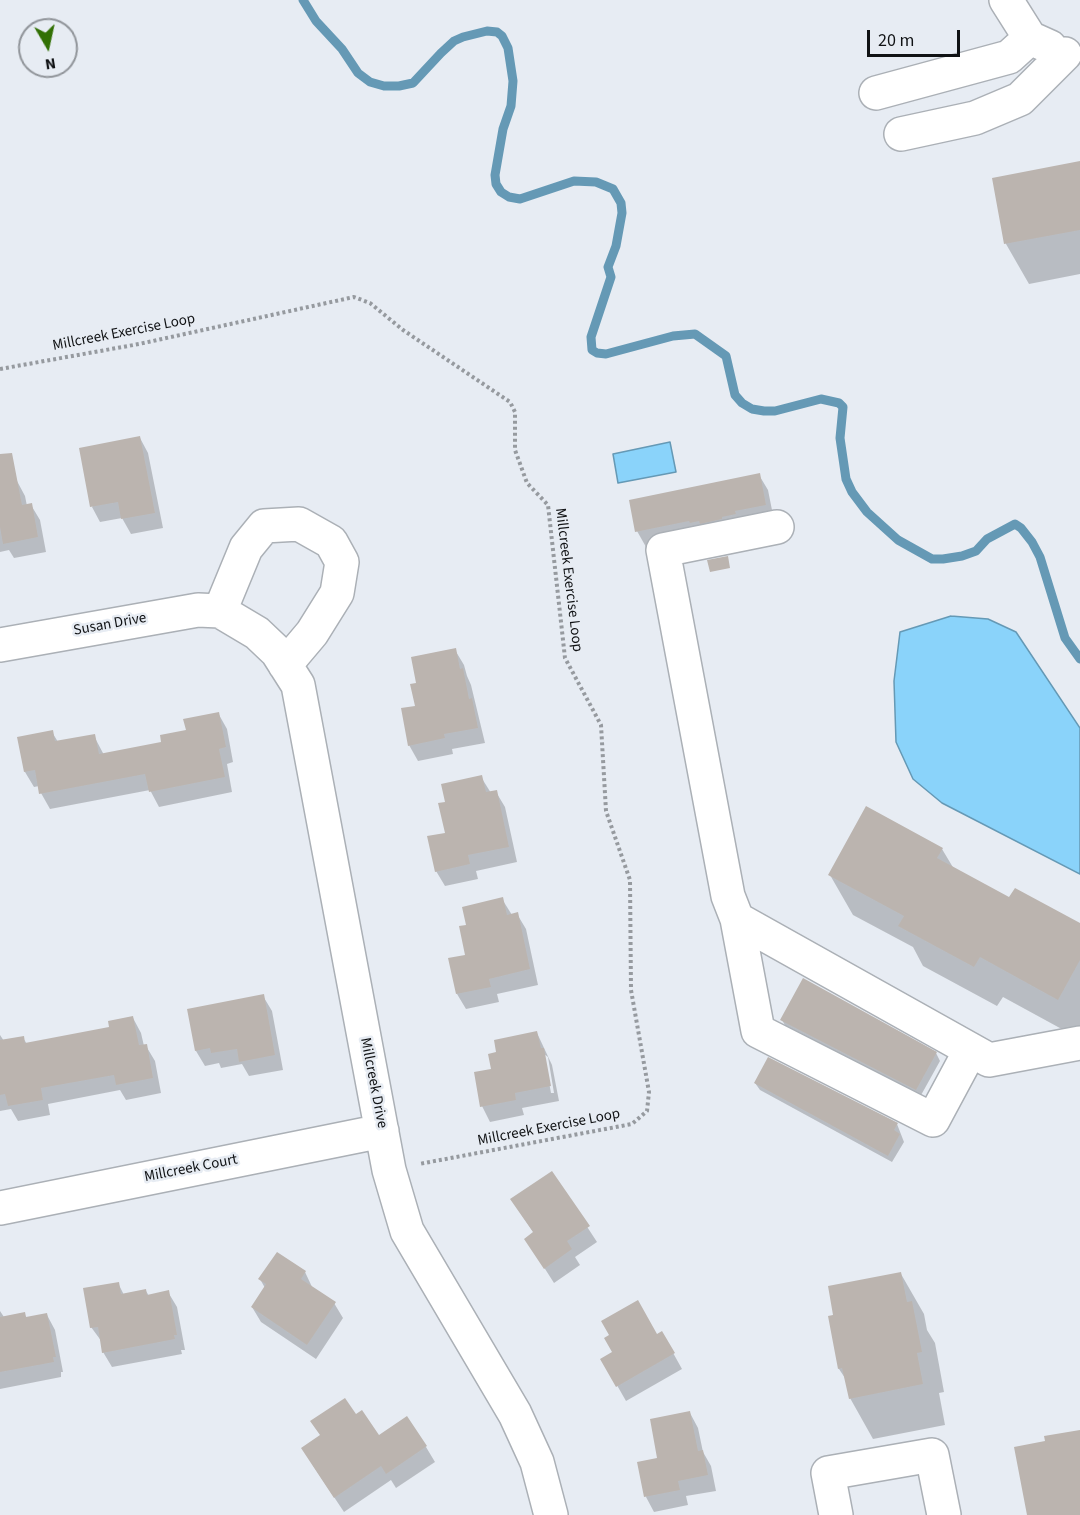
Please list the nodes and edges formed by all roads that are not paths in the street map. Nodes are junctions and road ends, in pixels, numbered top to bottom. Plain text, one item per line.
1 (1006, 0) edge
2 (1030, 38) junction
3 (1072, 53) edge
4 (876, 93) dead end
5 (901, 134) dead end
6 (777, 527) dead end
7 (220, 611) junction
8 (0, 645) edge
9 (285, 665) junction
10 (736, 919) junction
11 (1080, 1043) edge
12 (970, 1051) junction
13 (382, 1131) junction
14 (0, 1208) edge
15 (551, 1515) edge
16 (836, 1515) edge
17 (944, 1515) edge

1 - 2 street
2 - 3 street
2 - 4 street
3 - 5 street
6 - 10 street
7 - 8 street, Susan Drive
7 - 9 street, Millcreek Drive
7 - 9 street
9 - 13 street, Millcreek Drive
10 - 12 street
10 - 12 street
11 - 12 street
13 - 14 street, Millcreek Court
13 - 15 street, Millcreek Drive
16 - 17 street

